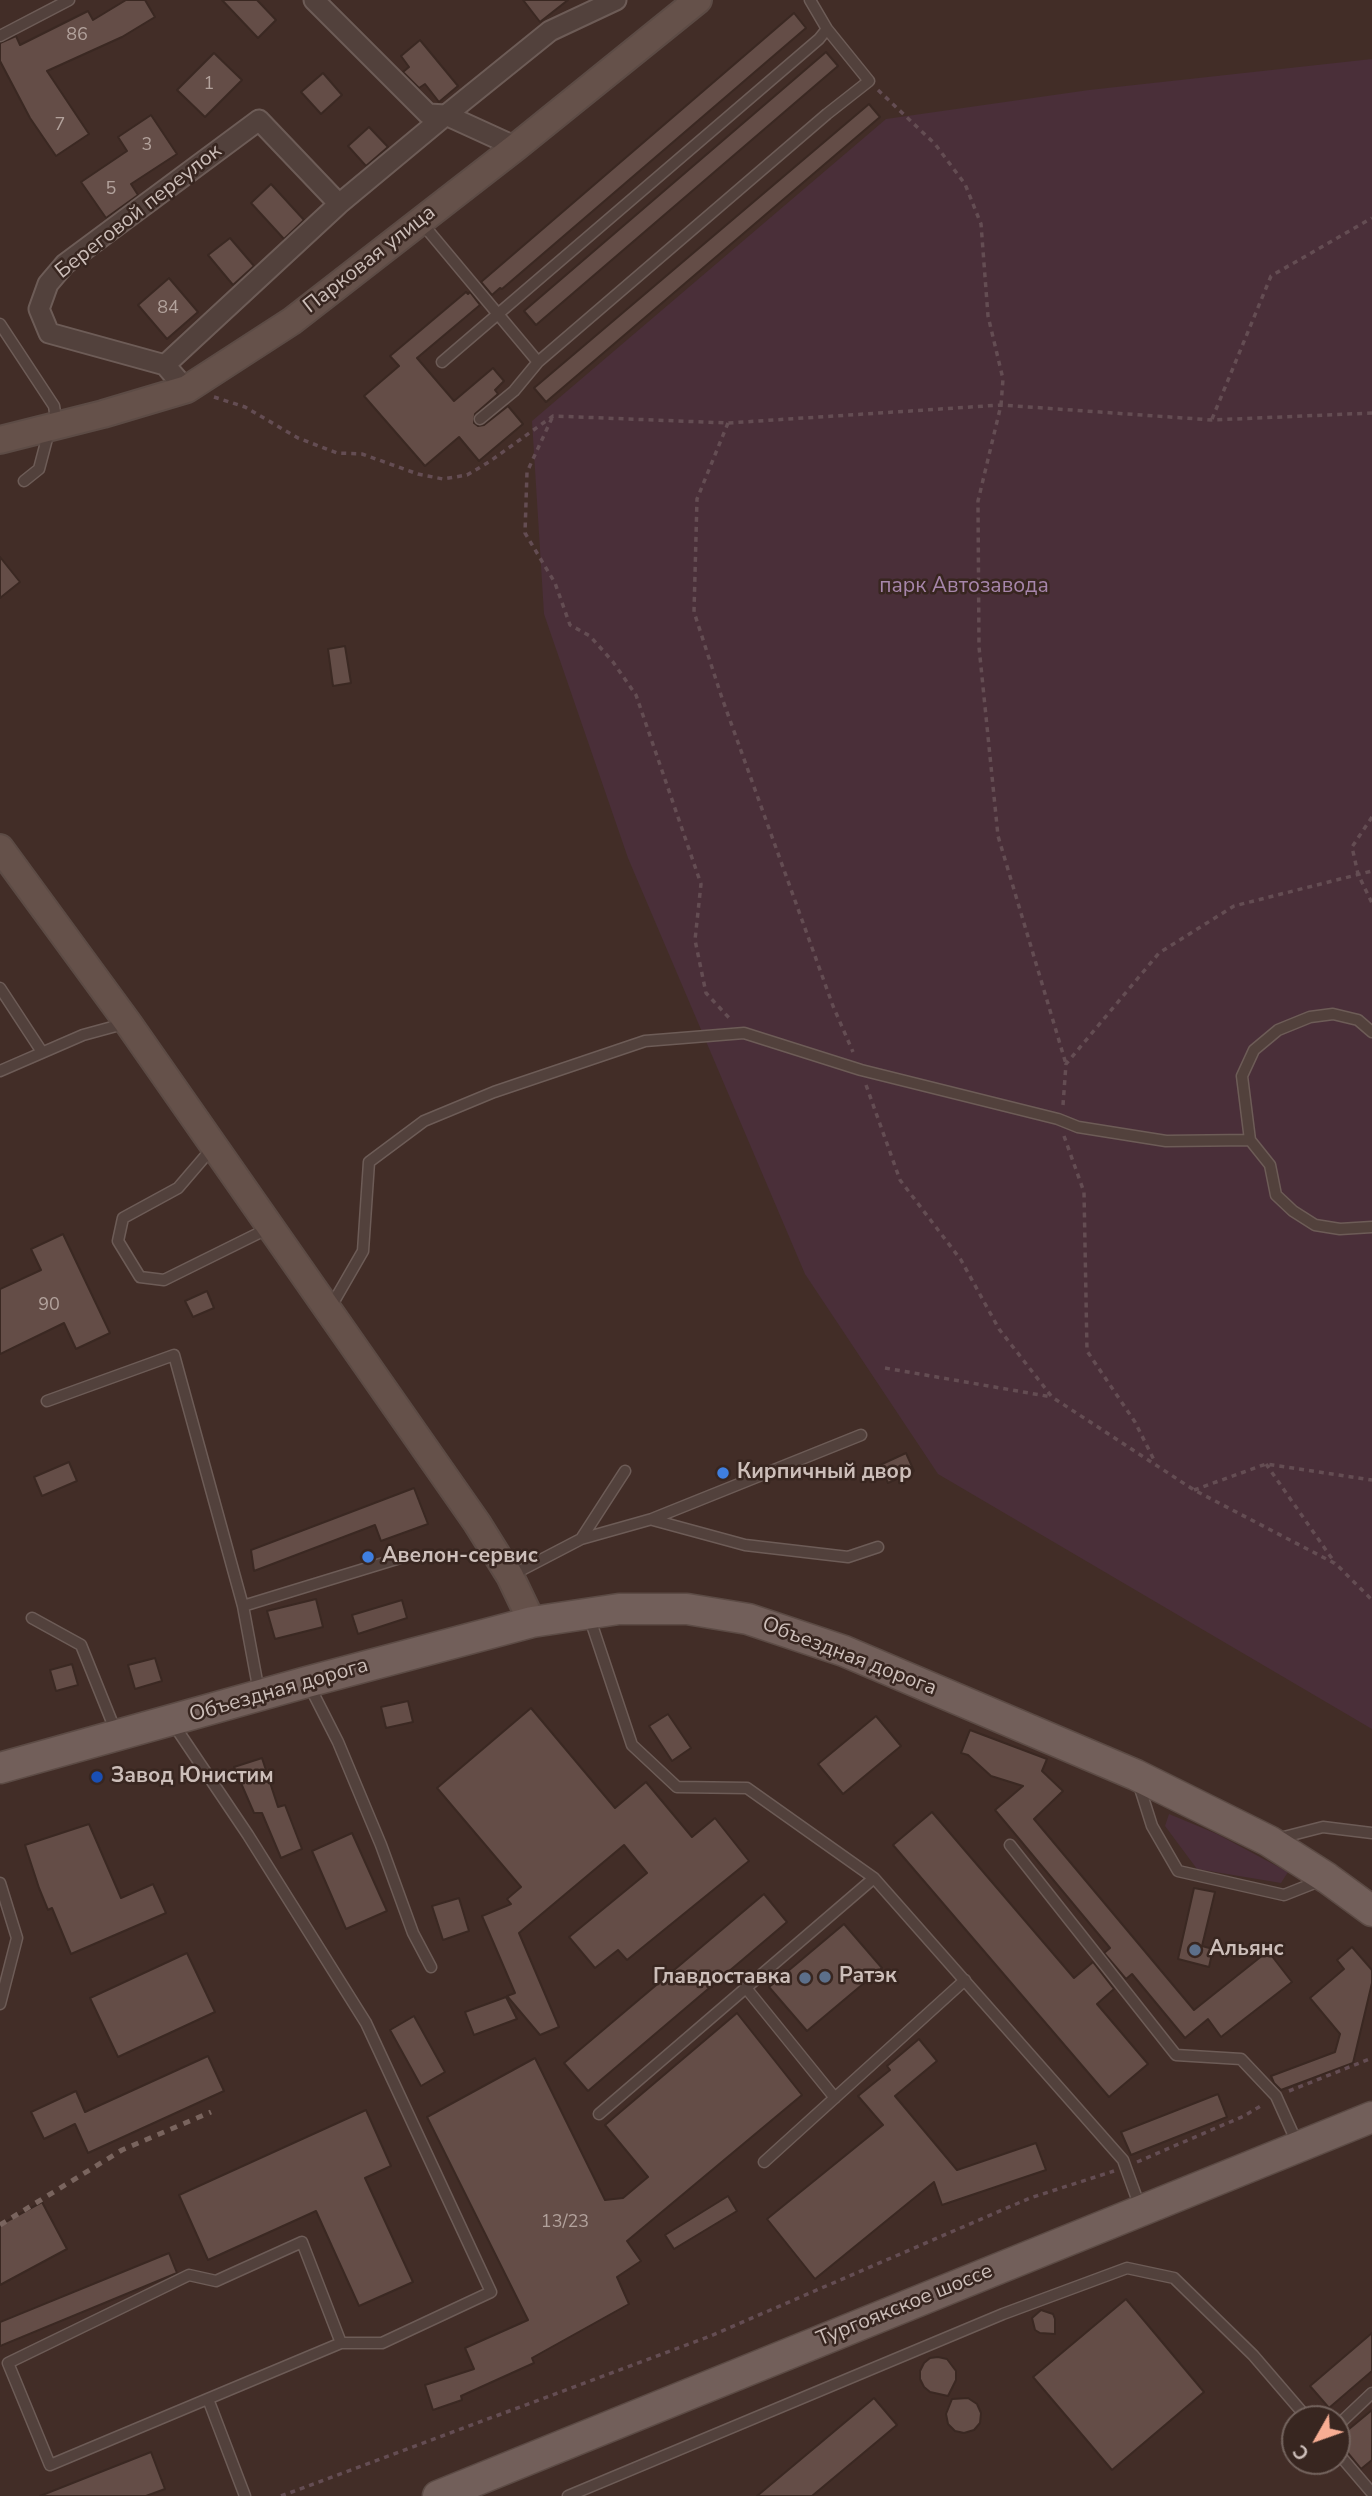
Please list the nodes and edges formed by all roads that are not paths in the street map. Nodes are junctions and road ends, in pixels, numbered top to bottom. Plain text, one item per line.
1 (69, 0) edge
2 (314, 0) edge
3 (616, 0) edge
4 (698, 0) edge
5 (810, 0) edge
6 (827, 29) junction
7 (0, 36) edge
8 (446, 115) junction
9 (516, 147) junction
10 (339, 204) junction
11 (421, 222) junction
12 (498, 313) junction
13 (0, 324) edge
14 (442, 362) dead end
15 (538, 362) junction
16 (177, 378) junction
17 (480, 419) dead end
18 (54, 426) junction
19 (0, 440) edge
20 (24, 481) dead end
21 (0, 848) edge
22 (0, 988) edge
23 (128, 1023) junction
24 (1372, 1032) edge
25 (42, 1052) junction
26 (0, 1071) edge
27 (1250, 1140) junction
28 (214, 1146) junction
29 (271, 1227) junction
30 (1372, 1227) edge
31 (329, 1310) junction
32 (47, 1401) dead end
33 (861, 1435) dead end
34 (625, 1471) dead end
35 (652, 1520) junction
36 (581, 1539) junction
37 (878, 1547) dead end
38 (400, 1558) dead end
39 (510, 1576) junction
40 (243, 1606) junction
41 (588, 1612) junction
42 (32, 1618) dead end
43 (532, 1622) junction
44 (307, 1682) junction
45 (260, 1696) junction
46 (172, 1721) junction
47 (118, 1736) junction
48 (0, 1768) edge
49 (1136, 1775) junction
50 (1372, 1833) edge
51 (1269, 1841) junction
52 (1010, 1845) dead end
53 (874, 1878) junction
54 (1327, 1878) junction
55 (0, 1884) edge
56 (1372, 1911) edge
57 (431, 1967) dead end
58 (965, 1980) junction
59 (746, 1988) junction
60 (0, 2004) edge
61 (835, 2098) junction
62 (599, 2115) dead end
63 (1372, 2117) edge
64 (1299, 2146) junction
65 (764, 2162) dead end
66 (1141, 2211) junction
67 (341, 2343) junction
68 (1372, 2393) edge
69 (208, 2399) junction
70 (1296, 2405) edge
71 (1351, 2413) edge
72 (1351, 2468) edge
73 (1372, 2493) edge
74 (245, 2496) edge
75 (438, 2496) edge
76 (568, 2496) edge

1 - 7 lane
2 - 8 street
3 - 8 street
4 - 9 street, Парковая улица
5 - 6 lane
6 - 12 lane
6 - 15 lane
8 - 9 street
8 - 10 street
9 - 11 street, Парковая улица
10 - 16 street
10 - 16 street, Береговой переулок
11 - 12 lane
11 - 16 street, Парковая улица
12 - 14 lane
12 - 15 lane
13 - 18 lane
15 - 17 lane
16 - 18 street, Парковая улица
18 - 19 street, Парковая улица
18 - 20 lane
21 - 23 street
22 - 25 lane
23 - 25 lane
23 - 28 street
24 - 27 lane
25 - 26 lane
27 - 30 lane
27 - 31 lane
28 - 29 street
28 - 29 lane
29 - 31 street
31 - 39 street
32 - 40 lane
33 - 35 lane
34 - 36 lane
35 - 36 lane
35 - 37 lane
36 - 39 lane
38 - 40 lane
39 - 43 street
40 - 45 lane
41 - 43 main road, Объездная дорога
41 - 49 main road, Объездная дорога
41 - 53 lane
42 - 47 lane
43 - 44 main road, Объездная дорога
44 - 45 main road, Объездная дорога
44 - 57 lane
45 - 46 main road, Объездная дорога
46 - 47 main road, Объездная дорога
46 - 67 lane
47 - 48 main road, Объездная дорога
49 - 51 main road, Объездная дорога
49 - 54 lane
50 - 51 lane
51 - 54 main road, Объездная дорога
52 - 64 lane
53 - 58 lane
53 - 59 lane
54 - 56 main road, Объездная дорога
55 - 60 lane
58 - 61 lane
58 - 66 lane
59 - 61 lane
59 - 62 lane
61 - 65 lane
63 - 64 main road, Тургоякское шоссе
64 - 66 main road, Тургоякское шоссе
66 - 75 main road, Тургоякское шоссе
67 - 69 lane
67 - 69 lane
68 - 71 lane
69 - 74 lane
70 - 76 lane
72 - 73 lane

